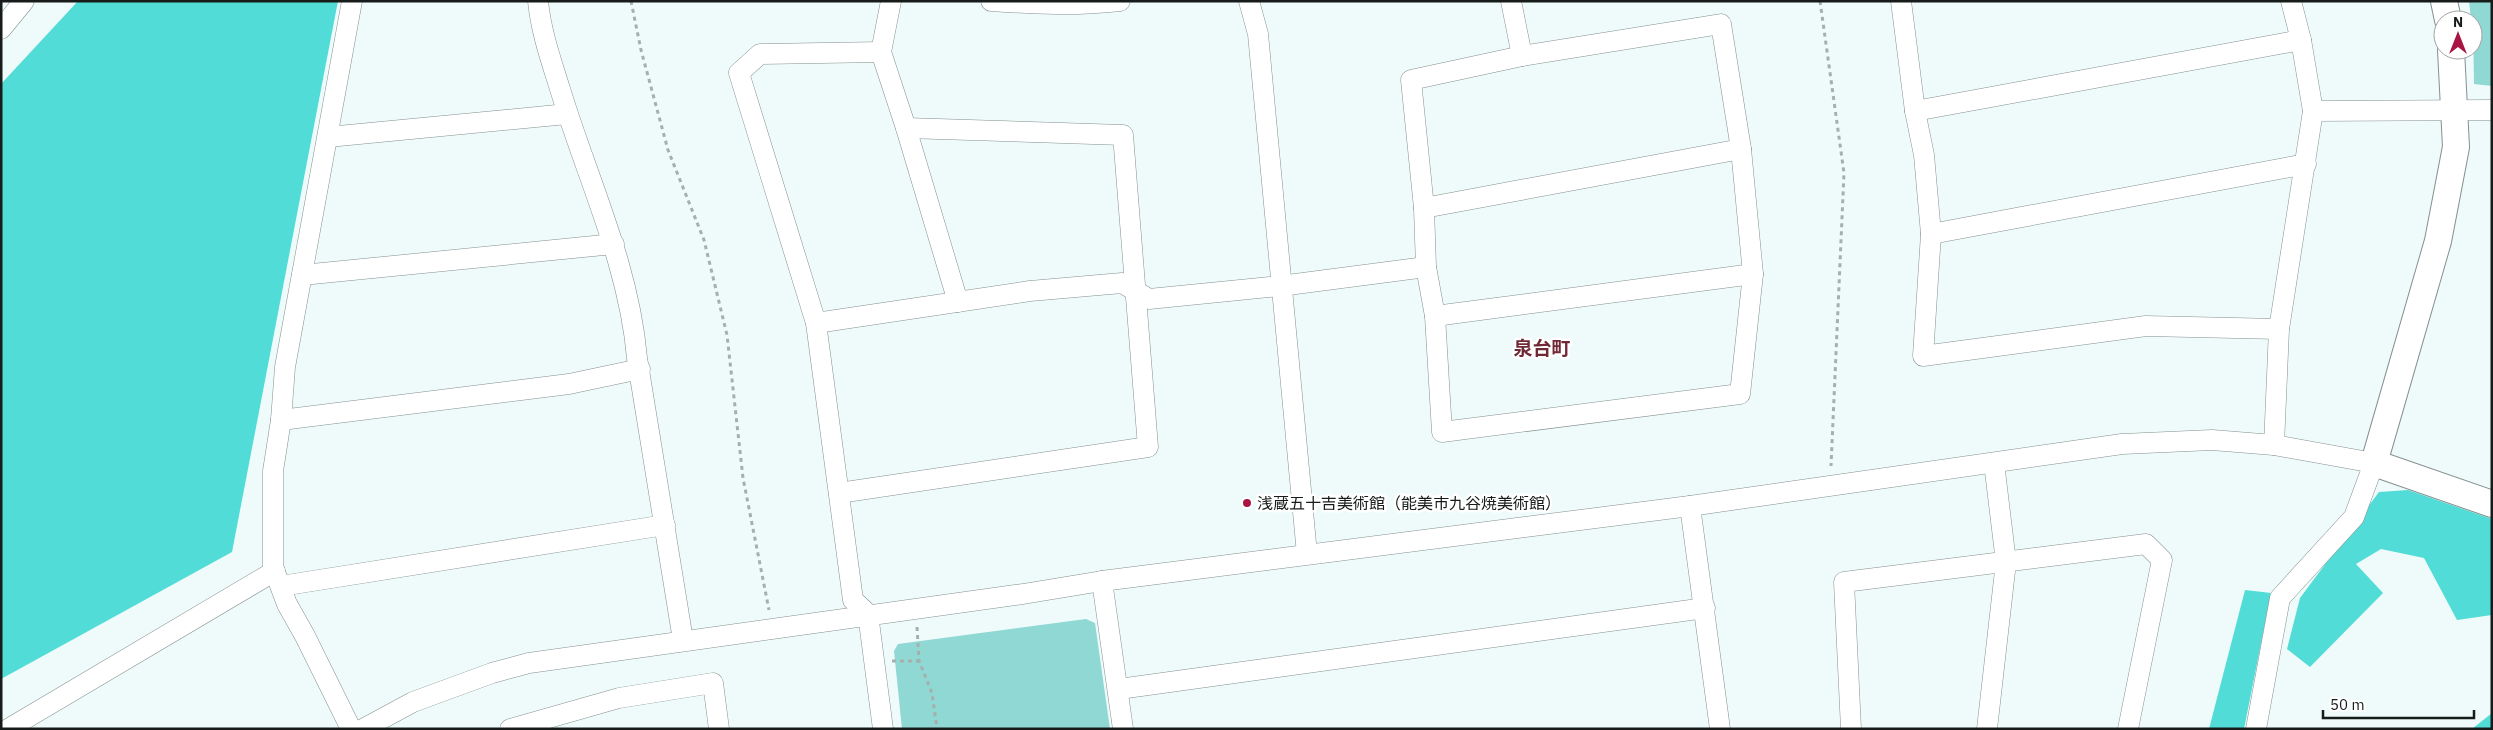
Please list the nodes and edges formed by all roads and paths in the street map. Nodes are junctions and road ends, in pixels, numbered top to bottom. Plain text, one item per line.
1 (24, 1) edge
2 (352, 1) edge
3 (538, 1) edge
4 (631, 1) edge
5 (891, 1) edge
6 (991, 1) edge
7 (1120, 1) edge
8 (1249, 1) edge
9 (1511, 1) edge
10 (1820, 1) edge
11 (1901, 1) edge
12 (2291, 1) edge
13 (1, 29) edge
14 (2301, 40) junction
15 (881, 52) junction
16 (1522, 56) junction
17 (2452, 60) edge
18 (2492, 110) edge
19 (1915, 111) junction
20 (2313, 111) junction
21 (2455, 111) junction
22 (568, 114) junction
23 (906, 128) junction
24 (328, 137) junction
25 (1741, 149) junction
26 (2306, 164) junction
27 (1424, 208) junction
28 (1931, 234) junction
29 (614, 244) junction
30 (1426, 267) junction
31 (1753, 274) junction
32 (302, 275) junction
33 (1280, 286) junction
34 (1136, 292) junction
35 (958, 302) junction
36 (1435, 316) junction
37 (816, 323) junction
38 (2279, 329) junction
39 (640, 369) junction
40 (281, 420) junction
41 (2274, 445) junction
42 (1994, 463) junction
43 (2374, 463) junction
44 (1830, 486) junction
45 (840, 493) junction
46 (2492, 504) edge
47 (1690, 506) junction
48 (665, 525) junction
49 (1307, 554) junction
50 (2006, 562) junction
51 (278, 578) junction
52 (1102, 581) junction
53 (1705, 608) junction
54 (914, 609) junction
55 (868, 614) junction
56 (771, 630) junction
57 (683, 640) junction
58 (919, 661) junction
59 (875, 664) junction
60 (1119, 689) junction
61 (8, 729) edge
62 (351, 729) edge
63 (363, 729) edge
64 (510, 729) edge
65 (719, 729) edge
66 (883, 729) edge
67 (937, 729) edge
68 (1123, 729) edge
69 (1720, 729) edge
70 (1851, 729) edge
71 (1987, 729) edge
72 (2128, 729) edge
73 (2256, 729) edge

1 - 13 street
2 - 24 street
3 - 22 street
4 - 56 path
5 - 15 street
6 - 7 street
8 - 33 street
9 - 16 street
10 - 44 path
11 - 19 street
12 - 14 street
14 - 19 street
14 - 20 street
15 - 23 street
15 - 37 street
16 - 25 street
16 - 27 street
17 - 21 main road
18 - 21 street
19 - 28 street
20 - 21 street
20 - 26 street
21 - 43 main road
22 - 24 street
22 - 29 street
23 - 34 street
23 - 35 street
24 - 32 street
25 - 27 street
25 - 31 street
26 - 28 street
26 - 38 street
27 - 30 street
28 - 38 street
29 - 32 street
29 - 39 street
30 - 33 street
30 - 36 street
31 - 36 street
31 - 36 street
32 - 40 street
33 - 34 street
33 - 49 street
34 - 35 street
34 - 45 street
35 - 37 street
37 - 45 street
38 - 41 street
39 - 40 street
39 - 48 street
40 - 51 street
41 - 42 street
41 - 43 street
42 - 44 street
42 - 50 street
43 - 46 main road
43 - 73 street
44 - 47 street
45 - 55 street
47 - 49 street
47 - 53 street
48 - 51 street
48 - 57 street
49 - 52 street
50 - 70 street
50 - 71 street
50 - 72 street
51 - 61 street
51 - 62 street
52 - 54 street
52 - 60 street
53 - 60 street
53 - 69 street
54 - 55 street
54 - 58 path
55 - 56 street
55 - 59 street
56 - 57 street
57 - 63 street
58 - 59 path
58 - 67 path
59 - 66 street
60 - 68 street
64 - 65 street

